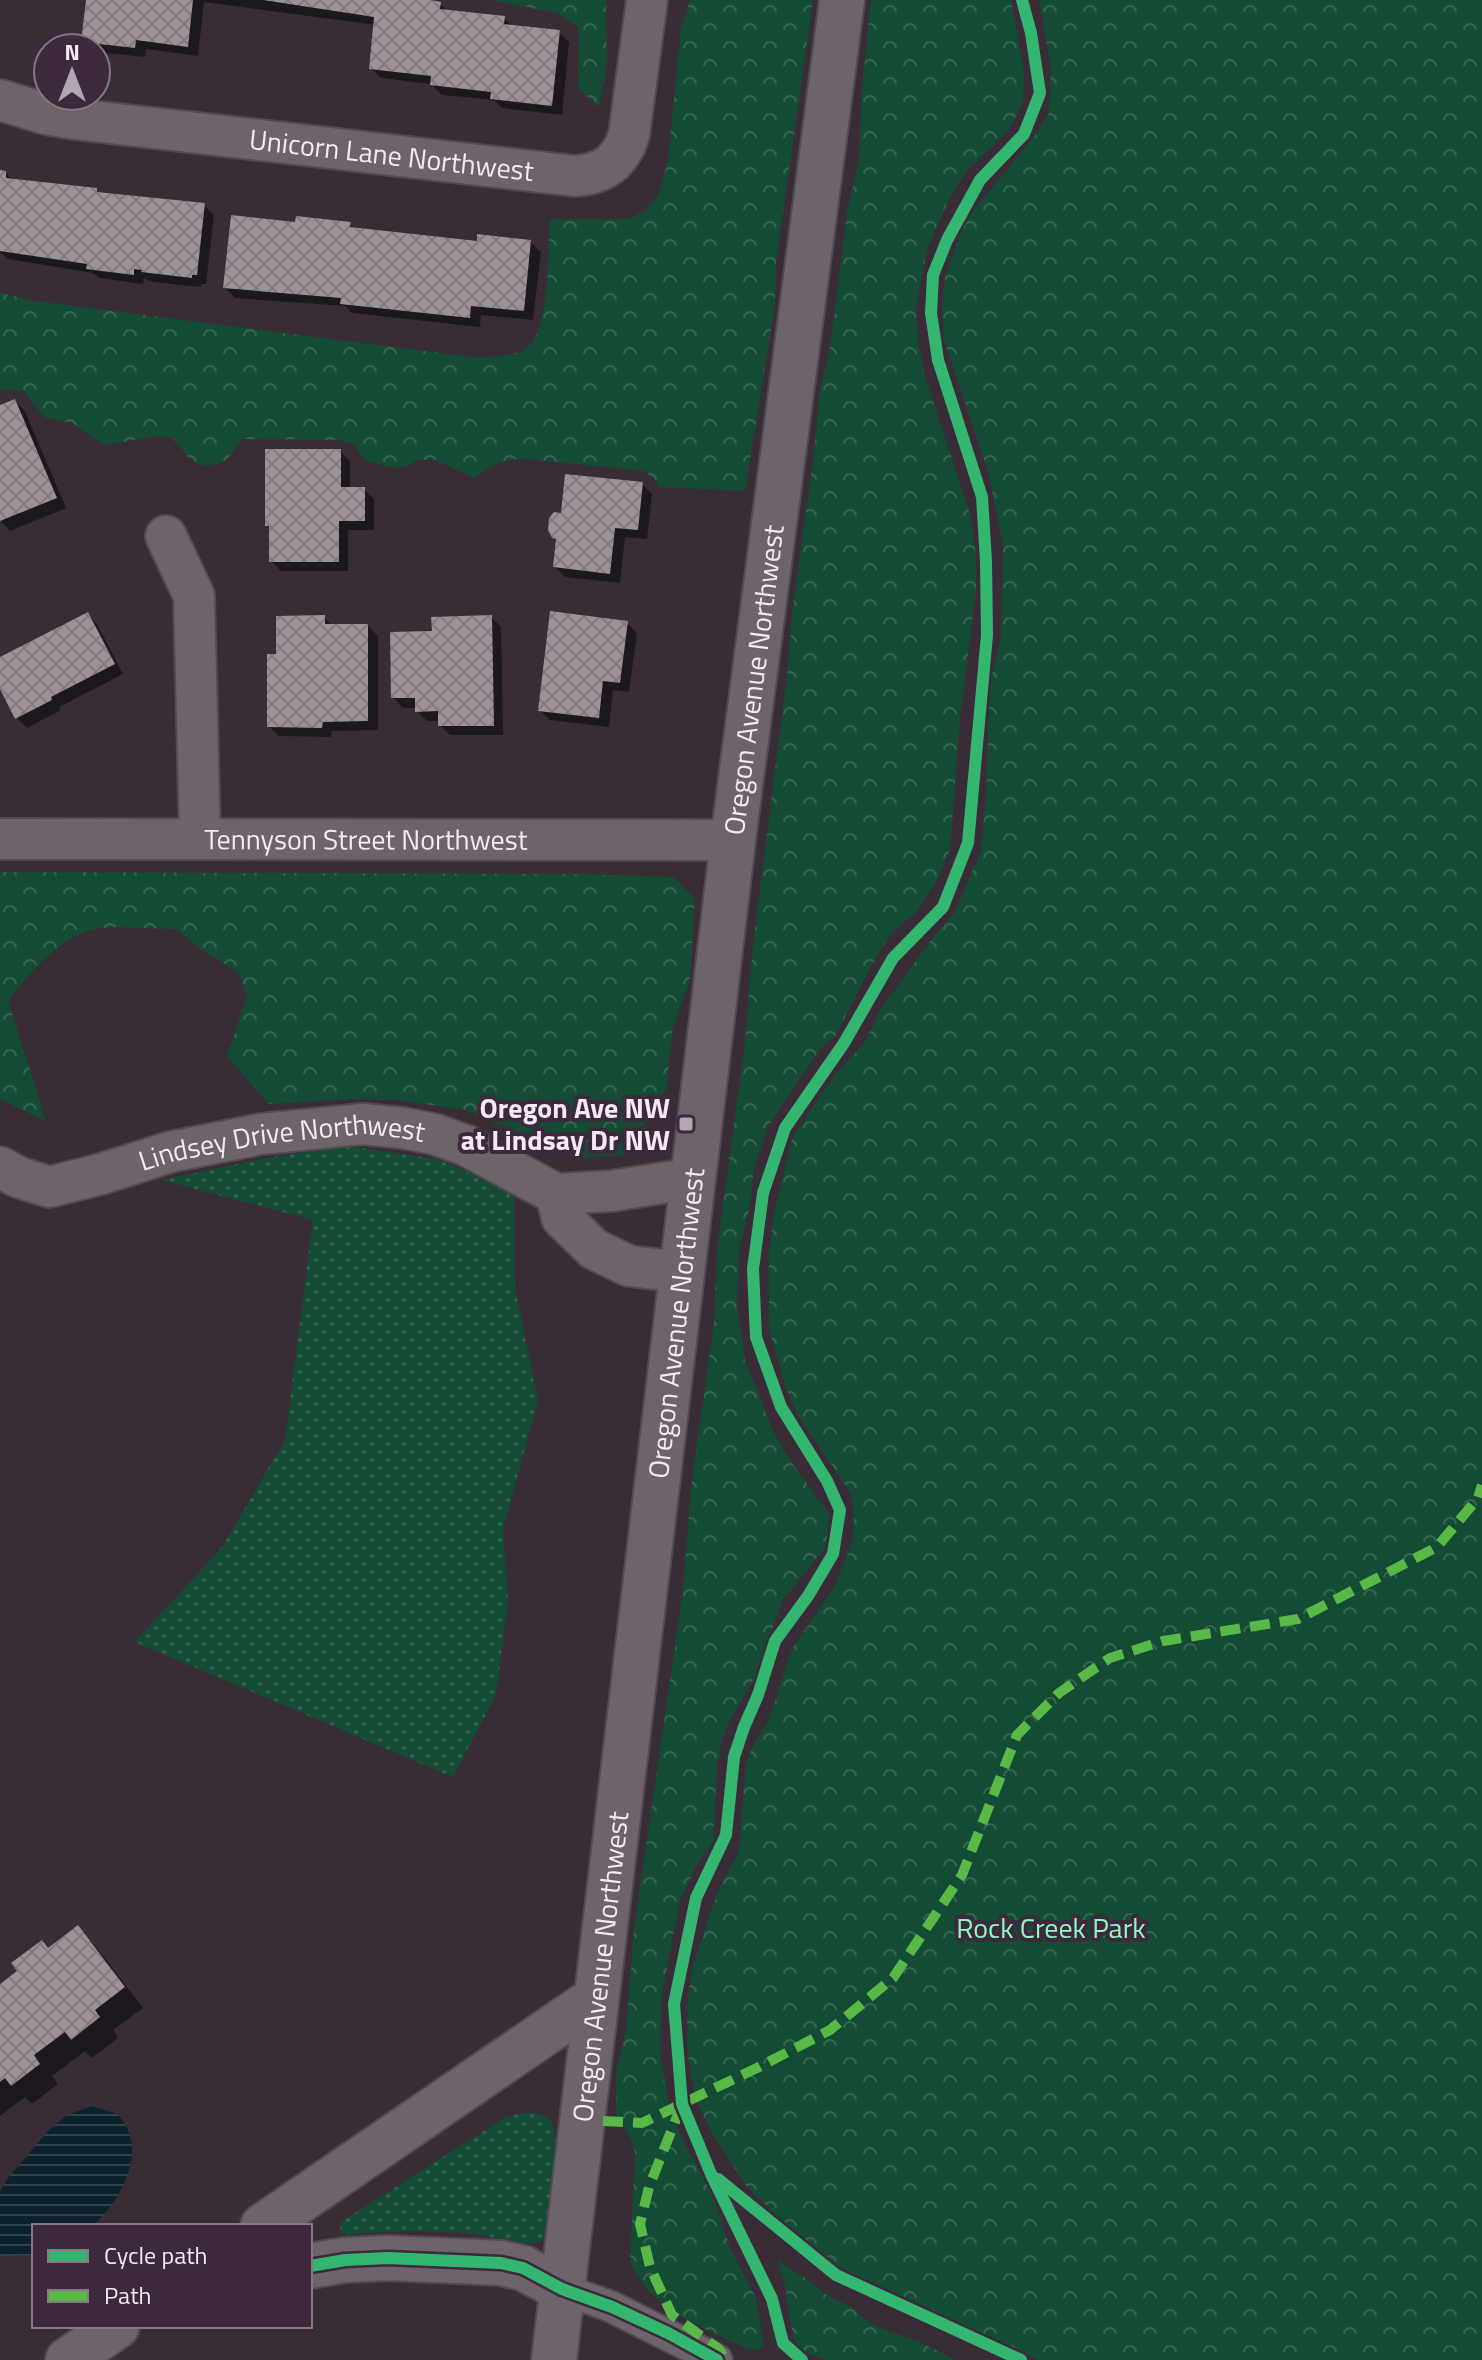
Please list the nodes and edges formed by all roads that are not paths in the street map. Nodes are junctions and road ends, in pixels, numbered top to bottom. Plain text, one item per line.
1 (647, 0) edge
2 (842, 0) edge
3 (0, 100) edge
4 (166, 536) dead end
5 (0, 839) edge
6 (200, 839) junction
7 (733, 840) junction
8 (0, 1167) edge
9 (693, 1178) junction
10 (556, 1194) junction
11 (682, 1272) junction
12 (596, 1998) junction
13 (266, 2224) edge
14 (312, 2266) edge
15 (562, 2289) junction
16 (114, 2328) edge
17 (68, 2360) edge
18 (554, 2360) edge
19 (717, 2360) edge

1 - 3 street, Unicorn Lane Northwest
2 - 7 street, Oregon Avenue Northwest
4 - 6 street
5 - 6 street, Tennyson Street Northwest
6 - 7 street, Tennyson Street Northwest
7 - 9 street, Oregon Avenue Northwest
8 - 10 street, Lindsey Drive Northwest
9 - 10 street
9 - 11 street, Oregon Avenue Northwest
10 - 11 street
11 - 12 street, Oregon Avenue Northwest
12 - 13 street
12 - 15 street, Oregon Avenue Northwest
14 - 15 street
15 - 18 street, Oregon Avenue Northwest
15 - 19 street
16 - 17 street

